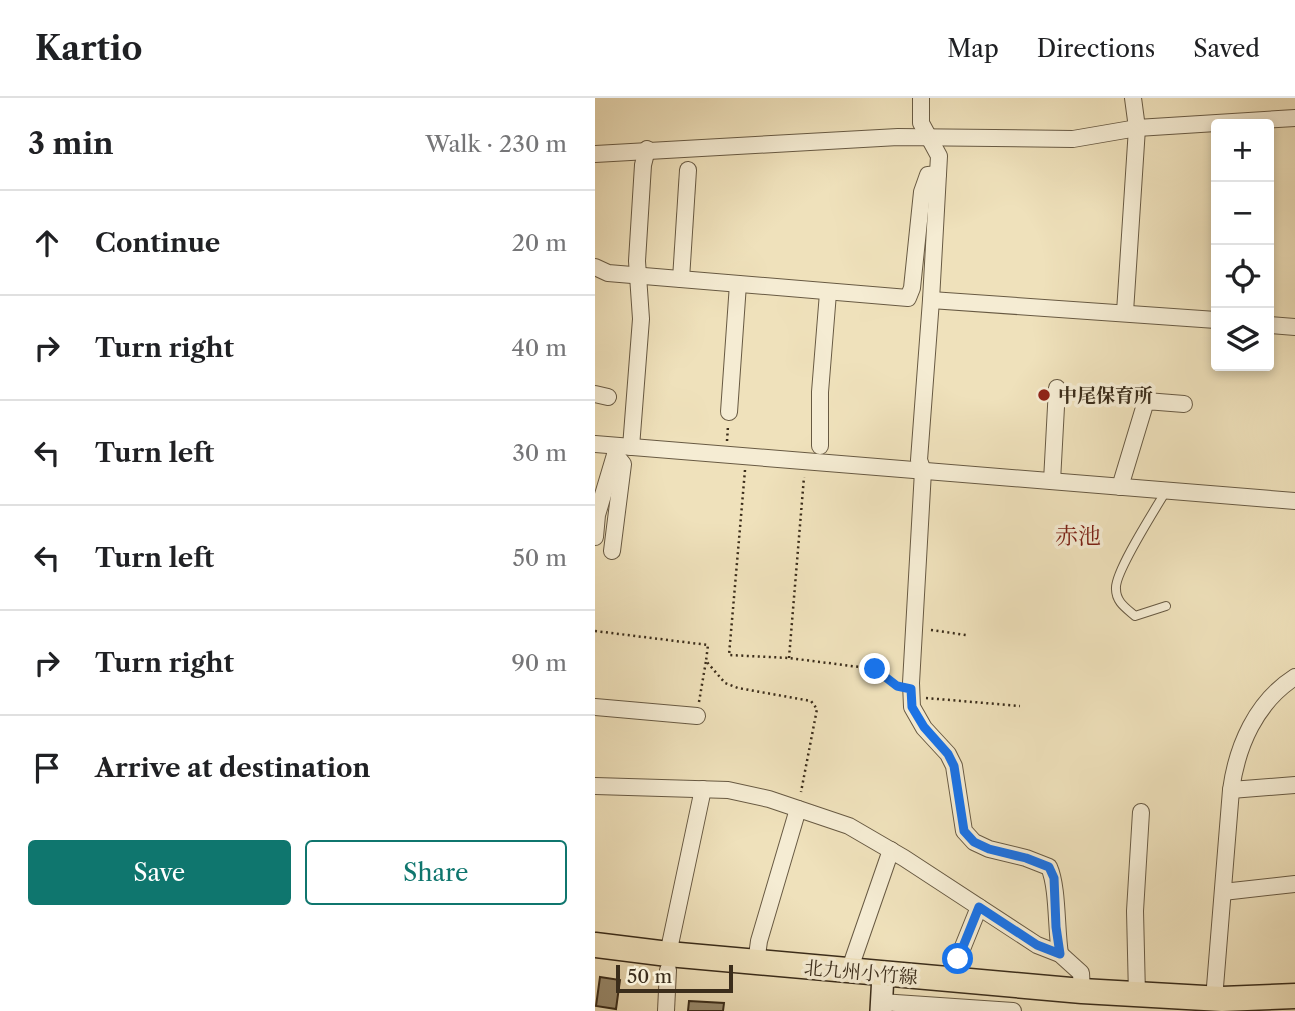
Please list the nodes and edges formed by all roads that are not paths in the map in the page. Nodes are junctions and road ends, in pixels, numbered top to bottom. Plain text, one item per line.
1 (921, 98) edge
2 (1133, 98) edge
3 (1295, 118) edge
4 (1274, 120) edge
5 (1211, 124) edge
6 (1137, 128) junction
7 (931, 138) junction
8 (647, 149) junction
9 (595, 154) edge
10 (688, 170) dead end
11 (938, 174) junction
12 (595, 267) edge
13 (636, 275) junction
14 (681, 279) junction
15 (739, 284) junction
16 (828, 293) junction
17 (931, 300) junction
18 (1125, 312) junction
19 (1211, 320) edge
20 (1274, 325) edge
21 (1295, 327) edge
22 (1058, 388) dead end
23 (1184, 404) dead end
24 (729, 412) road end
25 (595, 444) edge
26 (820, 446) dead end
27 (621, 449) junction
28 (923, 471) junction
29 (1052, 481) junction
30 (1120, 487) junction
31 (1166, 491) junction
32 (1295, 501) edge
33 (595, 537) edge
34 (612, 551) dead end
35 (1167, 606) dead end
36 (1295, 677) edge
37 (595, 707) edge
38 (697, 716) road end
39 (1295, 785) edge
40 (595, 786) edge
41 (702, 789) junction
42 (1231, 790) junction
43 (798, 809) junction
44 (1141, 812) dead end
45 (891, 850) junction
46 (1295, 884) edge
47 (1223, 892) junction
48 (979, 907) junction
49 (595, 944) edge
50 (1060, 954) junction
51 (668, 962) junction
52 (756, 963) junction
53 (849, 971) junction
54 (883, 975) junction
55 (955, 981) junction
56 (1082, 991) junction
57 (1137, 995) junction
58 (1295, 996) edge
59 (1219, 1003) edge
60 (881, 1007) edge
61 (666, 1011) edge
62 (1013, 1011) edge

1 - 7 street
2 - 6 street
3 - 4 street
5 - 6 street
6 - 7 street
6 - 18 street
7 - 8 street
7 - 11 street
8 - 9 street
8 - 13 street
10 - 14 street
11 - 16 street
11 - 17 street
12 - 13 street
13 - 14 street
13 - 27 street
14 - 15 street
15 - 16 street
15 - 24 street
16 - 26 street
17 - 18 street
17 - 28 street
18 - 19 street
20 - 21 street
22 - 29 street
23 - 30 street
25 - 27 street
27 - 28 street
27 - 33 street
27 - 34 street
28 - 29 street
28 - 50 street
29 - 30 street
30 - 31 street
31 - 32 street
31 - 35 lane
36 - 42 street
37 - 38 street
39 - 42 street
40 - 41 street
41 - 43 street
41 - 51 street
42 - 47 street
43 - 45 street
43 - 52 street
44 - 57 street
45 - 48 street
45 - 53 street
46 - 47 street
47 - 59 street
48 - 50 street
48 - 55 street
49 - 51 main road, 北九州小竹線
50 - 56 street
51 - 52 main road, 北九州小竹線
51 - 61 street
52 - 53 main road, 北九州小竹線
53 - 54 main road, 北九州小竹線
54 - 55 main road, 北九州小竹線
54 - 60 street
55 - 56 main road, 北九州小竹線
56 - 57 main road, 北九州小竹線
57 - 59 main road, 北九州小竹線
58 - 59 main road, 北九州小竹線
60 - 62 street

